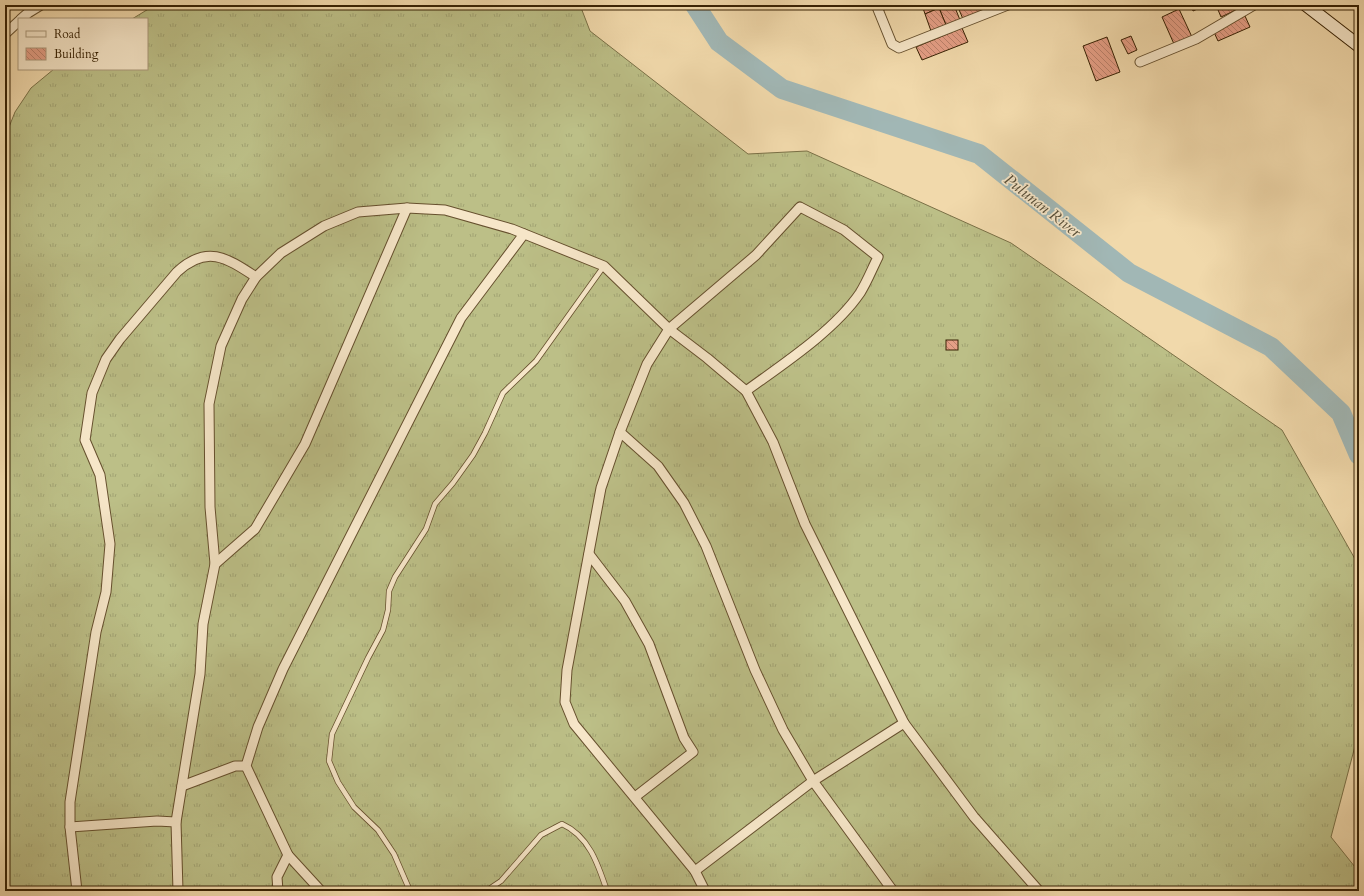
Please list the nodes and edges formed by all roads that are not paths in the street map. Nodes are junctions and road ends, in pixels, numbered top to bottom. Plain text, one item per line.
1 (41, 5) edge
2 (883, 5) edge
3 (1008, 5) edge
4 (1254, 5) edge
5 (1306, 5) edge
6 (23, 18) edge
7 (18, 22) edge
8 (5, 34) edge
9 (1359, 46) edge
10 (1140, 62) dead end
11 (407, 208) junction
12 (524, 234) junction
13 (604, 266) junction
14 (256, 276) junction
15 (669, 329) junction
16 (746, 391) junction
17 (620, 432) junction
18 (589, 554) junction
19 (215, 564) junction
20 (904, 723) junction
21 (246, 766) junction
22 (813, 781) junction
23 (182, 786) junction
24 (635, 797) junction
25 (176, 822) junction
26 (70, 827) junction
27 (288, 855) junction
28 (695, 871) junction
29 (77, 891) edge
30 (178, 891) edge
31 (278, 891) edge
32 (321, 891) edge
33 (410, 891) edge
34 (486, 891) edge
35 (607, 891) edge
36 (705, 891) edge
37 (893, 891) edge
38 (1039, 891) edge

1 - 6 street
2 - 3 street
4 - 10 street
5 - 9 main road
7 - 8 street
11 - 12 street
11 - 14 street
11 - 19 street
12 - 13 street
12 - 21 street
13 - 15 street
13 - 33 lane
14 - 19 street
14 - 26 street
15 - 16 street
15 - 16 street
15 - 17 street
16 - 20 street
17 - 18 street
17 - 22 street
18 - 24 street
18 - 24 street
19 - 23 street
20 - 22 street
20 - 38 street
21 - 23 street
21 - 27 street
22 - 28 street
22 - 37 street
23 - 25 street
24 - 28 street
25 - 26 street
25 - 30 street
26 - 29 street
27 - 31 street
27 - 32 street
28 - 36 street
34 - 35 lane

